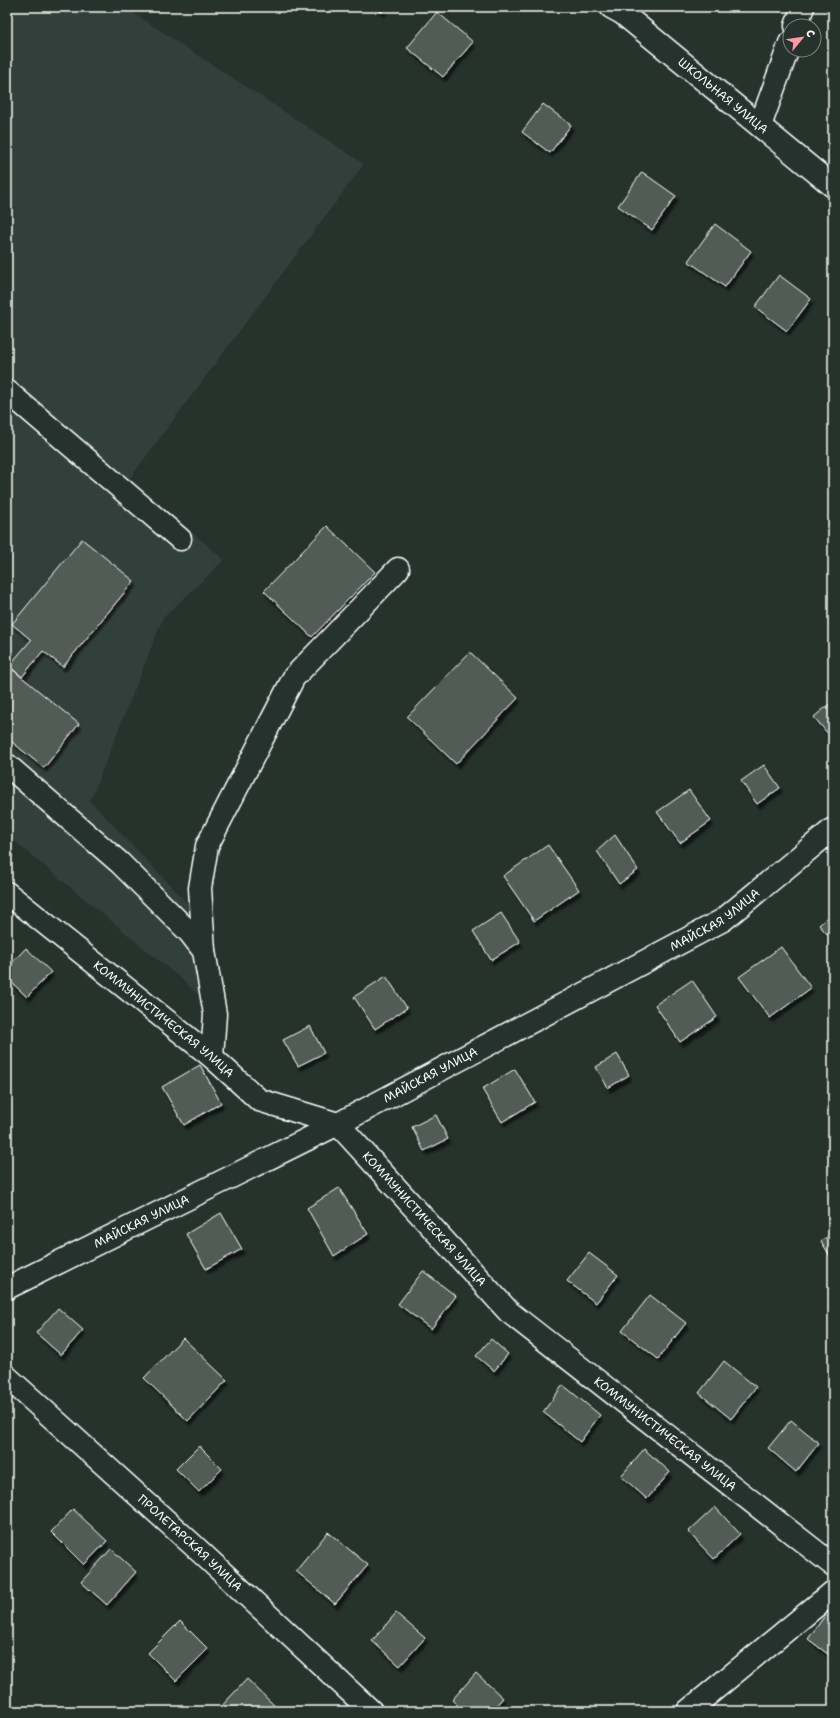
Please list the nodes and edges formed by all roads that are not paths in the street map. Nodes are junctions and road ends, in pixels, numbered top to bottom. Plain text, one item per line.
1 (611, 7) edge
2 (803, 7) edge
3 (799, 18) edge
4 (785, 58) edge
5 (760, 126) junction
6 (833, 186) edge
7 (7, 391) edge
8 (180, 539) dead end
9 (398, 569) dead end
10 (7, 765) edge
11 (833, 829) edge
12 (7, 894) edge
13 (204, 951) junction
14 (212, 1057) junction
15 (338, 1124) junction
16 (7, 1288) edge
17 (7, 1377) edge
18 (833, 1565) edge
19 (833, 1592) edge
20 (371, 1711) edge
21 (688, 1711) edge

1 - 5 street, ШКОЛЬНАЯ УЛИЦА
2 - 3 street
4 - 5 street
5 - 6 street, ШКОЛЬНАЯ УЛИЦА
7 - 8 street
9 - 13 street
10 - 13 street
11 - 15 street, МАЙСКАЯ УЛИЦА
12 - 14 street, КОММУНИСТИЧЕСКАЯ УЛИЦА
13 - 14 street
14 - 15 street, КОММУНИСТИЧЕСКАЯ УЛИЦА
15 - 16 street, МАЙСКАЯ УЛИЦА
15 - 18 street, КОММУНИСТИЧЕСКАЯ УЛИЦА
17 - 20 street, ПРОЛЕТАРСКАЯ УЛИЦА
19 - 21 street

